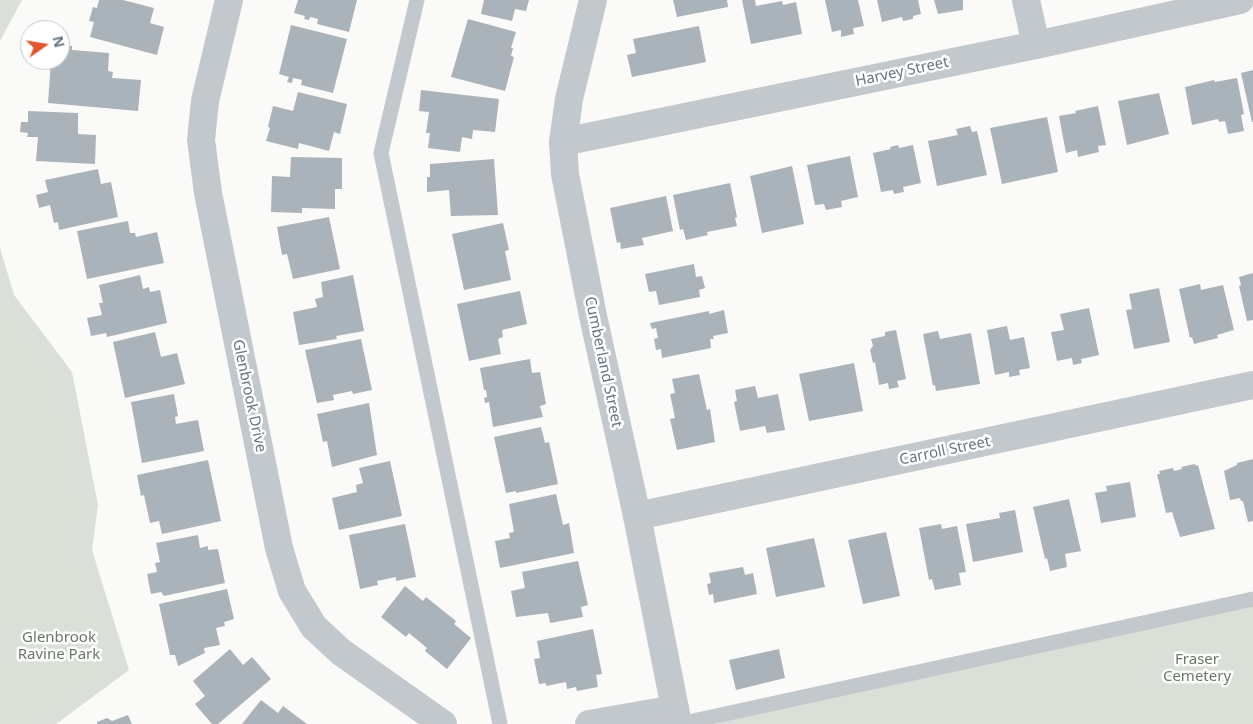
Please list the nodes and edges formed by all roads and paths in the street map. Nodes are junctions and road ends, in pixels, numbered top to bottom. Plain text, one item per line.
1 (229, 0) edge
2 (417, 0) edge
3 (593, 0) edge
4 (1026, 0) edge
5 (1240, 0) edge
6 (1207, 4) edge
7 (1036, 44) junction
8 (563, 142) junction
9 (1253, 385) edge
10 (637, 516) junction
11 (1253, 599) edge
12 (677, 719) edge
13 (443, 724) edge
14 (500, 724) edge
15 (589, 724) edge

1 - 13 street, Glenbrook Drive
2 - 14 lane
3 - 8 street, Cumberland Street
4 - 7 street
5 - 6 street, Harvey Street
6 - 7 street, Harvey Street
7 - 8 street, Harvey Street
8 - 10 street, Cumberland Street
9 - 10 street, Carroll Street
10 - 12 street, Cumberland Street
11 - 12 lane
12 - 15 street

